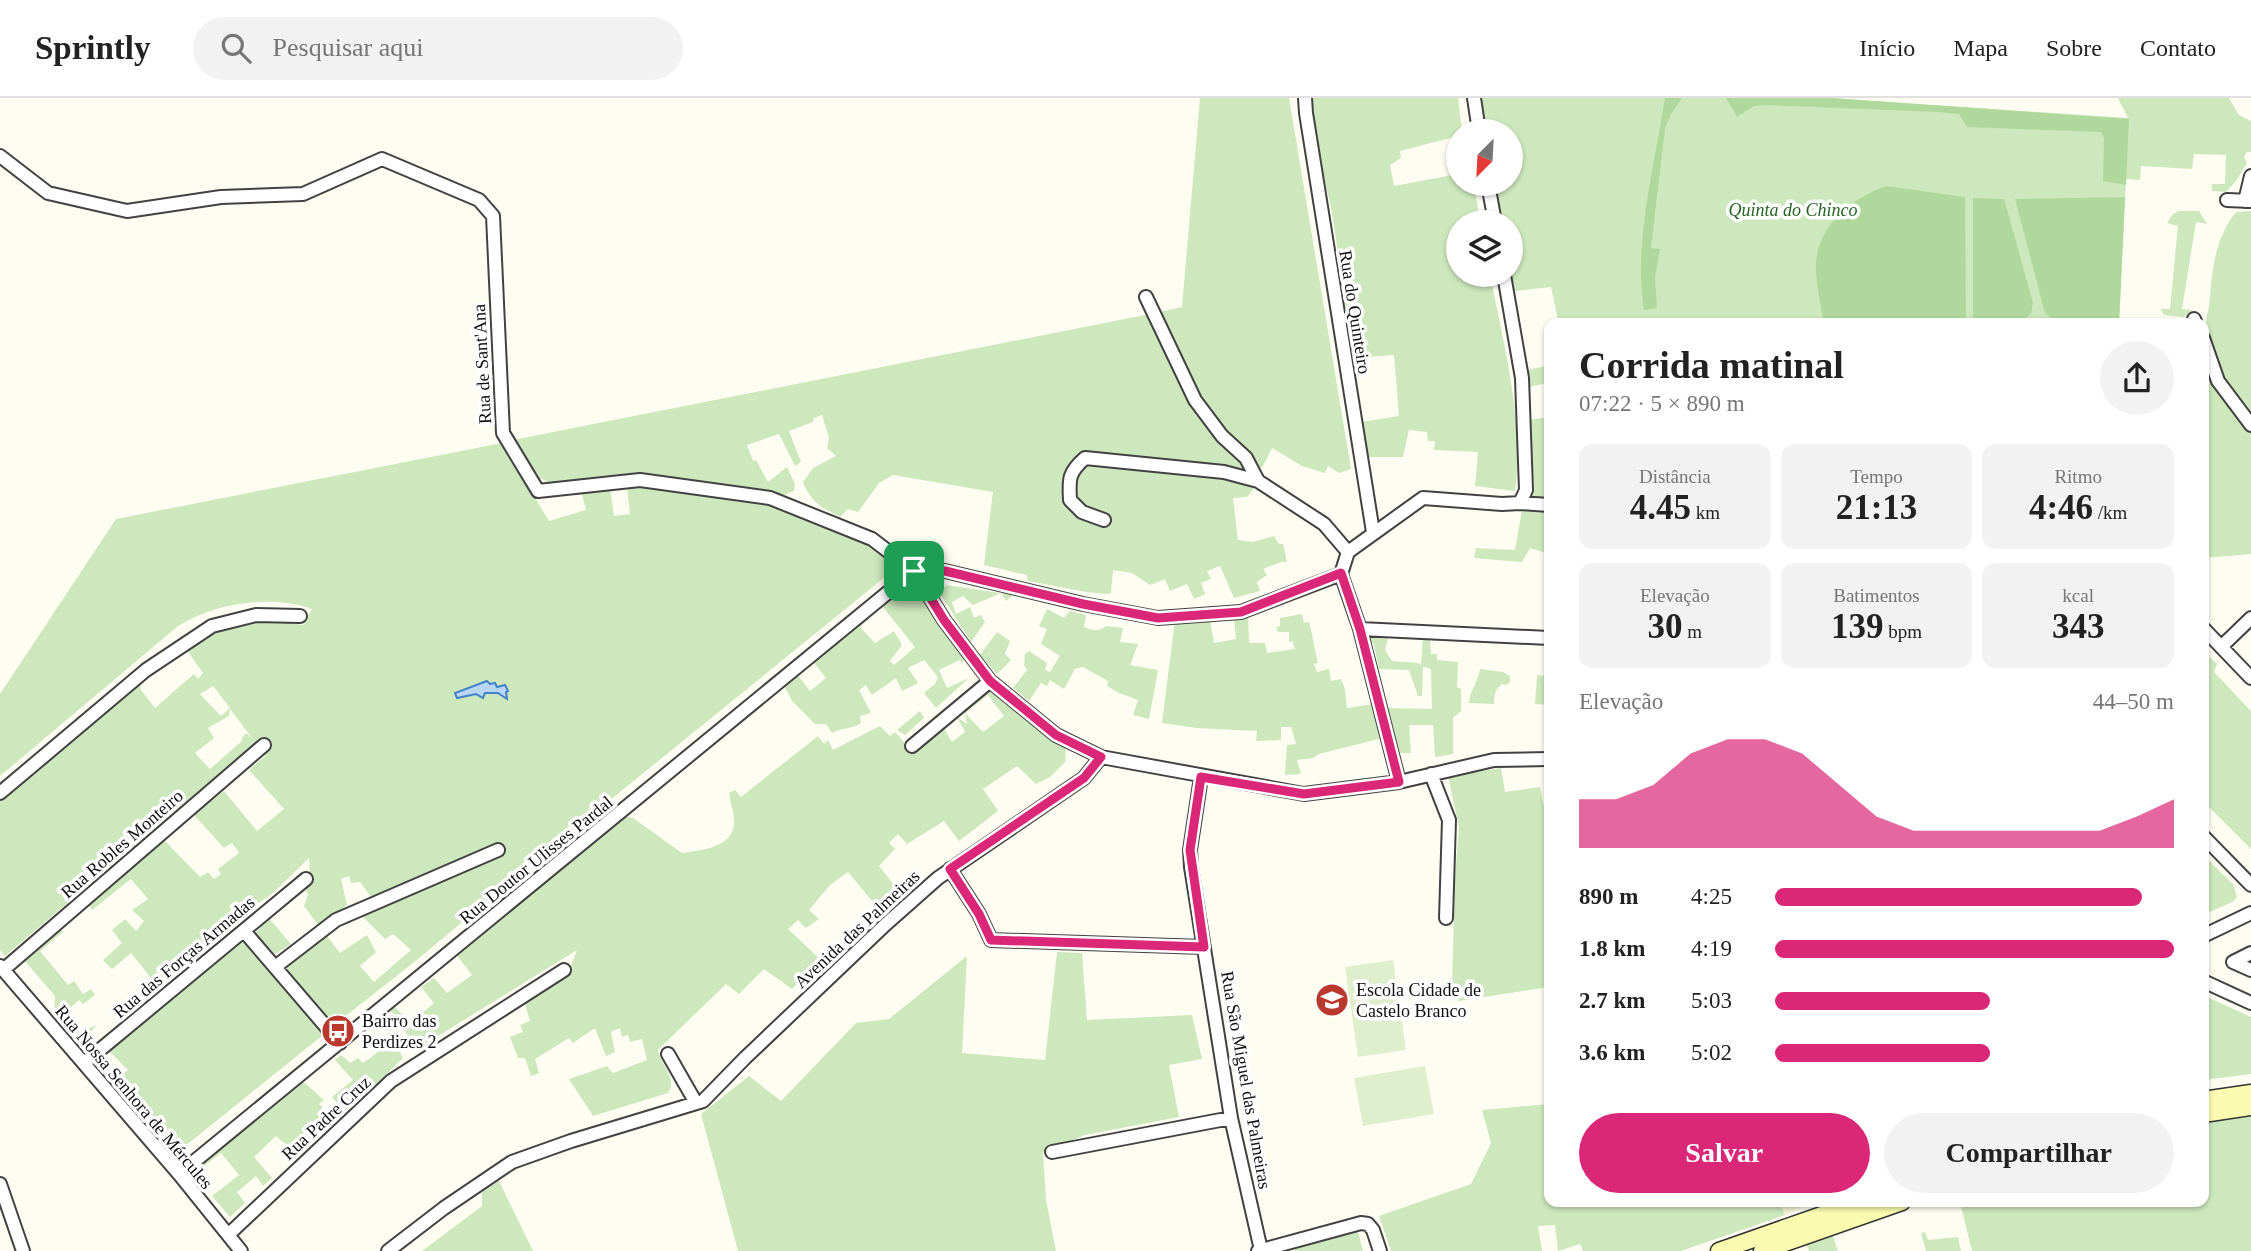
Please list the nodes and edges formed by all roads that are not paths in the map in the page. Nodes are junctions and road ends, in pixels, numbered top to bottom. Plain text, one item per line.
1 (1305, 98) edge
2 (1474, 98) edge
3 (1477, 119) edge
4 (0, 156) edge
5 (2251, 176) edge
6 (2227, 200) dead end
7 (2248, 201) edge
8 (1506, 287) edge
9 (1146, 297) dead end
10 (2209, 355) edge
11 (2251, 425) edge
12 (1258, 481) junction
13 (1520, 503) junction
14 (1544, 505) edge
15 (1104, 520) dead end
16 (1373, 532) junction
17 (1348, 552) junction
18 (914, 571) junction
19 (1341, 573) junction
20 (300, 616) dead end
21 (2251, 618) edge
22 (1360, 629) junction
23 (2209, 634) edge
24 (1544, 638) edge
25 (2221, 647) junction
26 (2251, 678) edge
27 (990, 681) junction
28 (264, 745) dead end
29 (912, 746) dead end
30 (1101, 757) junction
31 (1544, 759) edge
32 (1431, 775) junction
33 (1201, 777) junction
34 (1399, 782) junction
35 (0, 793) edge
36 (2209, 841) edge
37 (498, 850) dead end
38 (950, 869) junction
39 (306, 879) dead end
40 (2251, 886) edge
41 (2251, 913) edge
42 (1446, 918) dead end
43 (244, 931) junction
44 (2209, 933) edge
45 (1204, 947) junction
46 (2251, 953) edge
47 (2, 967) edge
48 (275, 967) junction
49 (564, 970) dead end
50 (2251, 970) edge
51 (2209, 984) edge
52 (2251, 1003) edge
53 (341, 1043) junction
54 (668, 1054) dead end
55 (84, 1063) junction
56 (2251, 1093) edge
57 (2209, 1099) edge
58 (696, 1103) junction
59 (2251, 1107) edge
60 (2209, 1113) edge
61 (1231, 1118) junction
62 (1052, 1152) dead end
63 (179, 1174) junction
64 (0, 1184) edge
65 (1856, 1207) edge
66 (1857, 1207) edge
67 (228, 1235) junction
68 (1260, 1250) edge
69 (23, 1251) edge
70 (241, 1251) edge
71 (388, 1251) edge
72 (1380, 1251) edge
73 (1719, 1251) edge
74 (1762, 1251) edge

1 - 16 street, Rua do Quinteiro
2 - 3 street
4 - 18 street, Rua de Sant'Ana
5 - 7 street
6 - 7 street
8 - 13 street
9 - 12 street
10 - 11 street
12 - 15 street
12 - 17 street
13 - 14 street
13 - 16 street
16 - 17 street
17 - 19 street
18 - 19 street
18 - 27 street, Rua de Sant'Ana
18 - 53 street, Rua Doutor Ulisses Pardal
19 - 22 street
20 - 35 street
21 - 25 street
22 - 24 street
22 - 34 street
23 - 25 street
25 - 26 street
27 - 29 street
27 - 30 street, Rua de Sant'Ana
28 - 47 street, Rua Robles Monteiro
30 - 33 street
30 - 38 street, Avenida das Palmeiras
31 - 32 street
32 - 34 street
32 - 42 street
33 - 34 street
33 - 45 street, Rua São Miguel das Palmeiras
36 - 40 street
37 - 48 street
38 - 45 street
38 - 58 street, Avenida das Palmeiras
39 - 43 street, Rua das Forças Armadas
41 - 44 street
43 - 48 street
43 - 55 street, Rua das Forças Armadas
45 - 61 street, Rua São Miguel das Palmeiras
46 - 50 street
47 - 55 street, Rua Nossa Senhora de Mércules
48 - 53 street
49 - 67 street, Rua Padre Cruz
51 - 52 street
53 - 63 street, Rua Doutor Ulisses Pardal
54 - 58 street
55 - 63 street, Rua Nossa Senhora de Mércules
56 - 57 main road
58 - 71 street, Avenida das Palmeiras
59 - 60 main road
61 - 62 street
61 - 68 street, Rua São Miguel das Palmeiras
63 - 67 street, Rua Nossa Senhora de Mércules
64 - 69 street
65 - 73 main road
66 - 74 main road
67 - 70 street, Rua Nossa Senhora de Mércules
68 - 72 street, Rua São Miguel das Palmeiras

